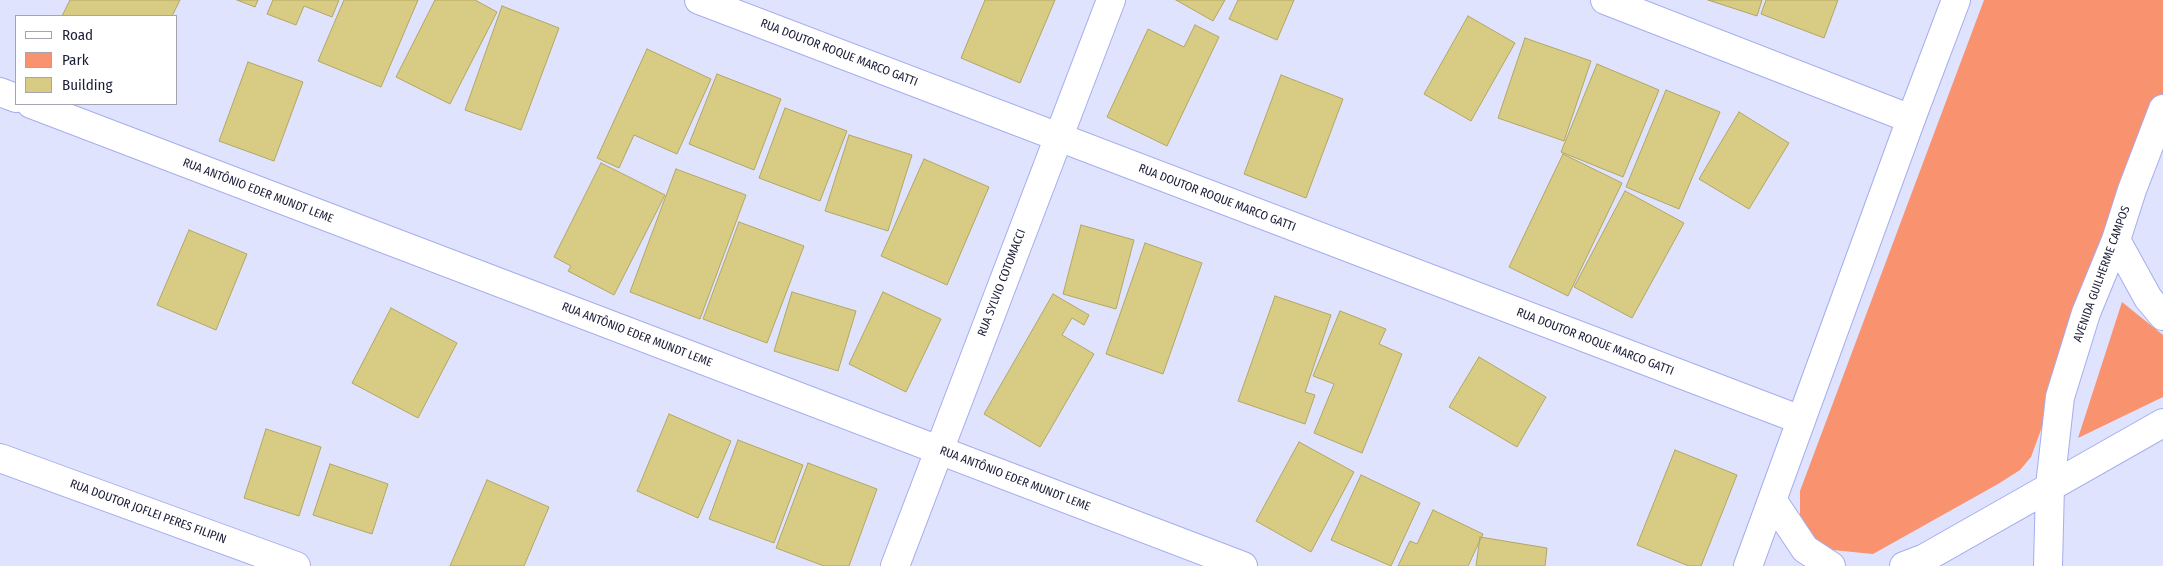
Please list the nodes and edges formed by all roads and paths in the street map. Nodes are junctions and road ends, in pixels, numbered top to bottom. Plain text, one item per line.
1 (699, 0) edge
2 (1110, 0) edge
3 (1605, 0) edge
4 (1956, 0) edge
5 (0, 92) edge
6 (15, 98) edge
7 (33, 105) edge
8 (2163, 109) edge
9 (1911, 119) junction
10 (1057, 137) junction
11 (2116, 240) junction
12 (2163, 316) edge
13 (1801, 420) junction
14 (2163, 423) edge
15 (939, 450) junction
16 (0, 458) edge
17 (2050, 486) junction
18 (1773, 501) junction
19 (296, 566) edge
20 (895, 566) edge
21 (1243, 566) edge
22 (1748, 566) edge
23 (1831, 566) edge
24 (1904, 566) edge
25 (2048, 566) edge

1 - 10 street, RUA DOUTOR ROQUE MARCO GATTI
2 - 10 street, RUA SYLVIO COTOMACCI
3 - 9 street
4 - 9 street
5 - 6 street
7 - 15 street, RUA ANTÔNIO EDER MUNDT LEME
8 - 11 street, AVENIDA GUILHERME CAMPOS
9 - 13 street
10 - 13 street, RUA DOUTOR ROQUE MARCO GATTI
10 - 15 street, RUA SYLVIO COTOMACCI
11 - 12 street
11 - 17 street, AVENIDA GUILHERME CAMPOS
13 - 18 street
14 - 17 street
15 - 20 street, RUA SYLVIO COTOMACCI
15 - 21 street, RUA ANTÔNIO EDER MUNDT LEME
16 - 19 street, RUA DOUTOR JOFLEI PERES FILIPIN
17 - 24 street
17 - 25 street, AVENIDA GUILHERME CAMPOS
18 - 22 street
18 - 23 street

